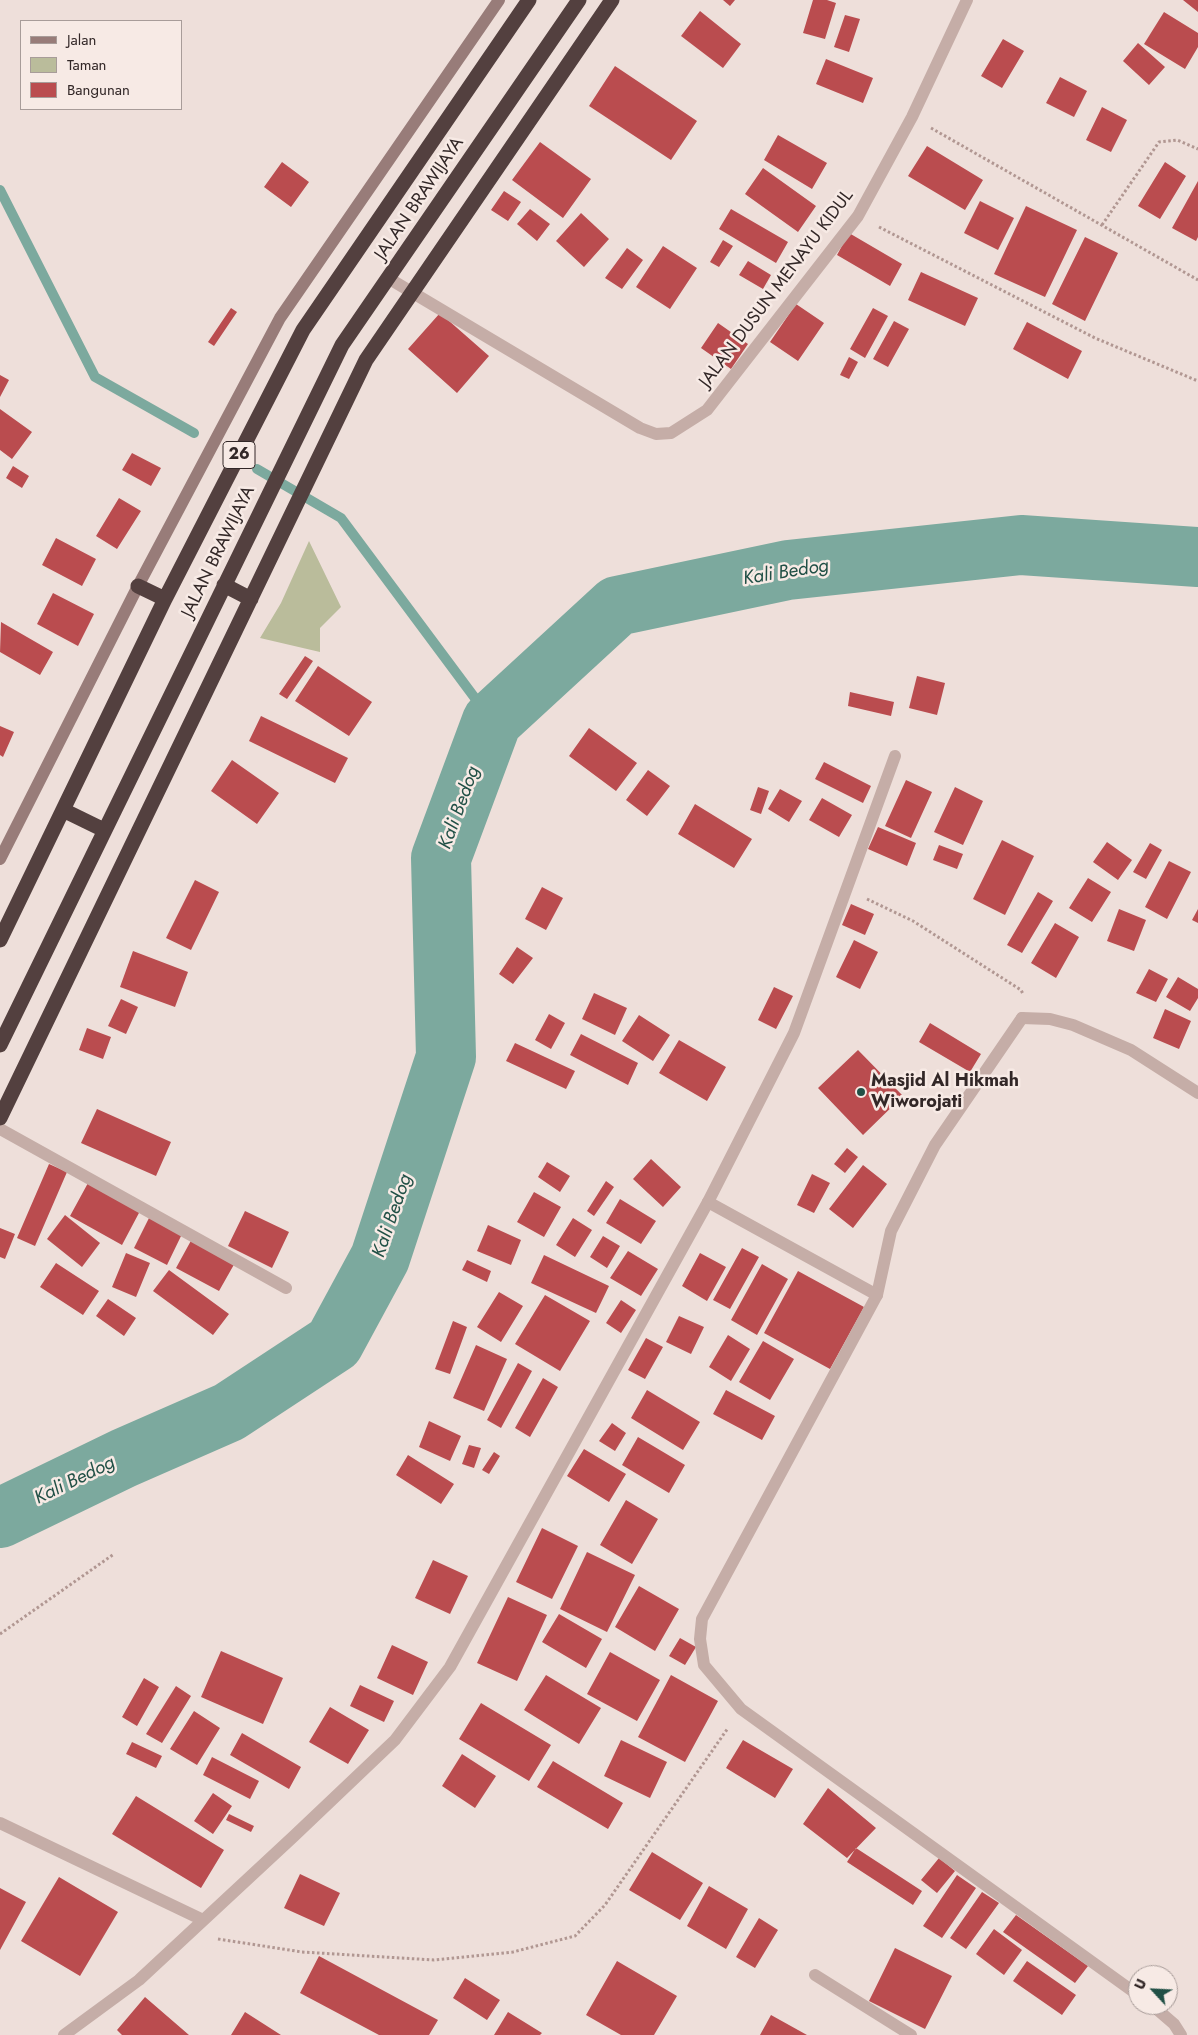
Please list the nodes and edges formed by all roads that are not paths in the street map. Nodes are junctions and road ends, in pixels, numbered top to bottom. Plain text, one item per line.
1 (499, 0) edge
2 (529, 0) edge
3 (579, 0) edge
4 (612, 0) edge
5 (967, 0) edge
6 (388, 278) junction
7 (412, 293) junction
8 (224, 585) junction
9 (138, 586) junction
10 (166, 599) junction
11 (251, 599) junction
12 (895, 756) dead end
13 (62, 810) junction
14 (104, 830) junction
15 (0, 858) edge
16 (0, 940) edge
17 (0, 1045) edge
18 (1198, 1093) edge
19 (0, 1118) edge
20 (0, 1129) edge
21 (708, 1202) junction
22 (286, 1288) dead end
23 (877, 1295) junction
24 (0, 1823) edge
25 (203, 1920) junction
26 (815, 1975) dead end
27 (1128, 1988) edge
28 (1164, 2015) edge
29 (64, 2035) edge
30 (911, 2035) edge
31 (1181, 2035) edge

1 - 9 street
2 - 10 highway, JALAN BRAWIJAYA / 26
3 - 6 highway, JALAN BRAWIJAYA / 26
4 - 7 highway
5 - 7 street, JALAN DUSUN MENAYU KIDUL
6 - 7 street, JALAN DUSUN MENAYU KIDUL
6 - 8 highway, JALAN BRAWIJAYA / 26
7 - 11 highway
8 - 11 highway
8 - 14 highway, JALAN BRAWIJAYA / 26
9 - 10 highway
9 - 15 street
10 - 13 highway, JALAN BRAWIJAYA / 26
11 - 19 highway
12 - 21 street
13 - 14 highway
13 - 16 highway, JALAN BRAWIJAYA / 26
14 - 17 highway, JALAN BRAWIJAYA / 26
18 - 23 street
20 - 22 street
21 - 23 street
21 - 25 street
23 - 27 street
24 - 25 street
25 - 29 street
26 - 30 street
28 - 31 street

